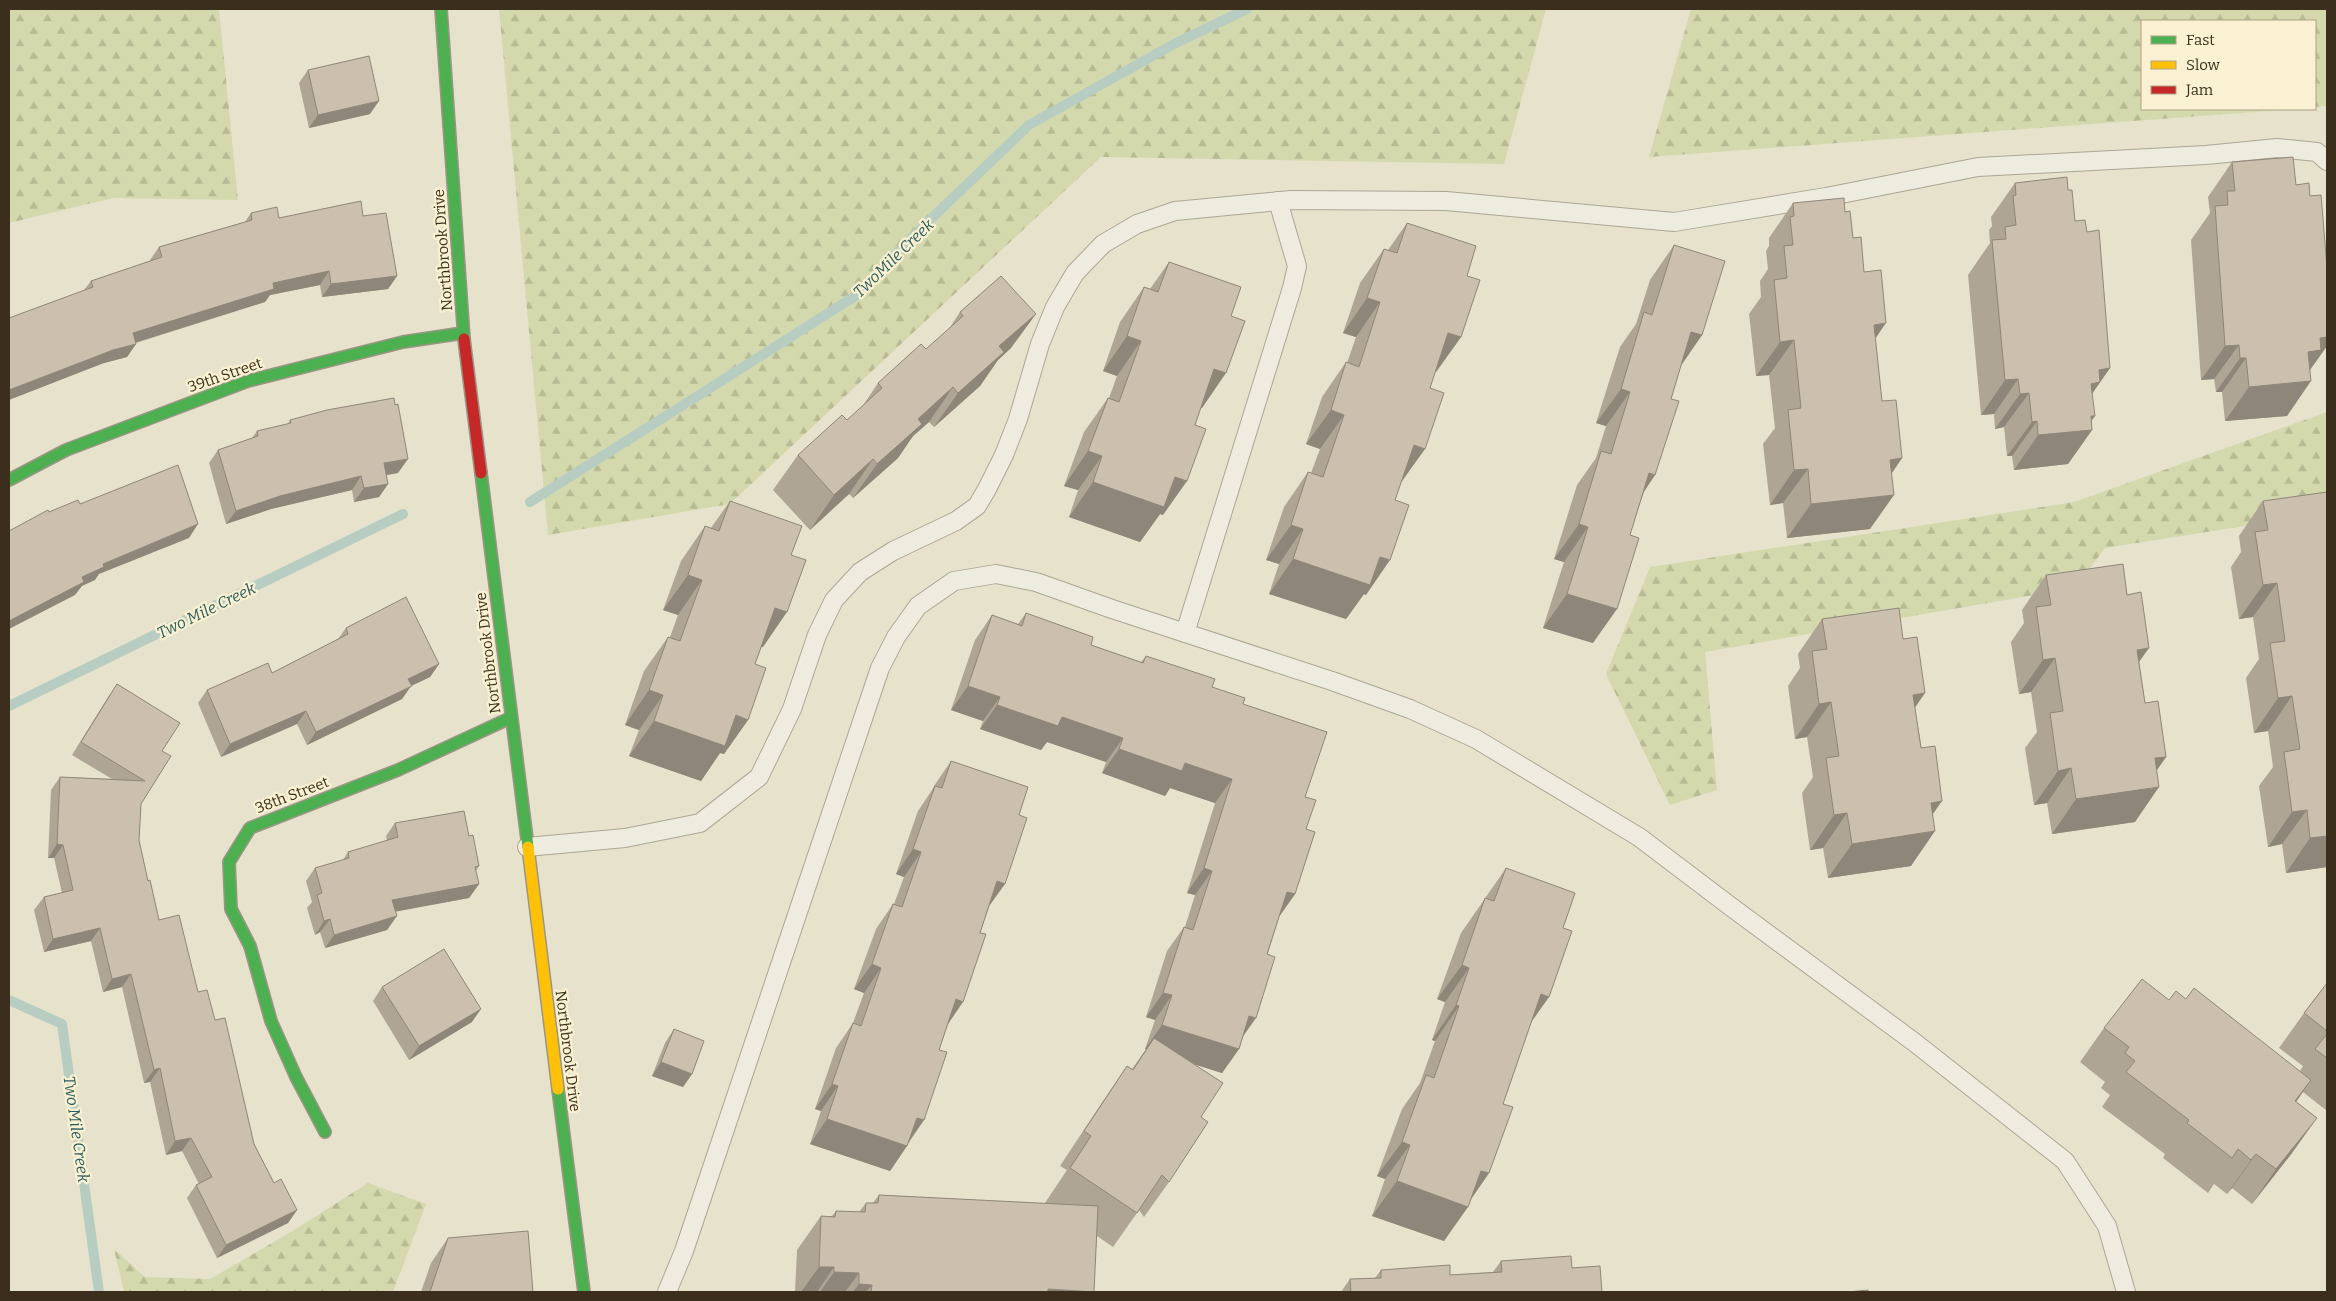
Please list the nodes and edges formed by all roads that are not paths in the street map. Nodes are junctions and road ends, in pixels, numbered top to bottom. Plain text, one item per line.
1 (441, 9) edge
2 (2327, 161) edge
3 (1278, 201) junction
4 (463, 333) junction
5 (9, 480) edge
6 (1185, 633) junction
7 (510, 718) junction
8 (527, 847) junction
9 (325, 1132) dead end
10 (584, 1292) edge
11 (667, 1292) edge
12 (2126, 1292) edge

1 - 4 street, Northbrook Drive
2 - 3 lane
3 - 6 lane
3 - 8 lane
4 - 5 street, 39th Street
4 - 7 street, Northbrook Drive
6 - 11 lane
6 - 12 lane
7 - 8 street, Northbrook Drive
7 - 9 street, 38th Street
8 - 10 street, Northbrook Drive

